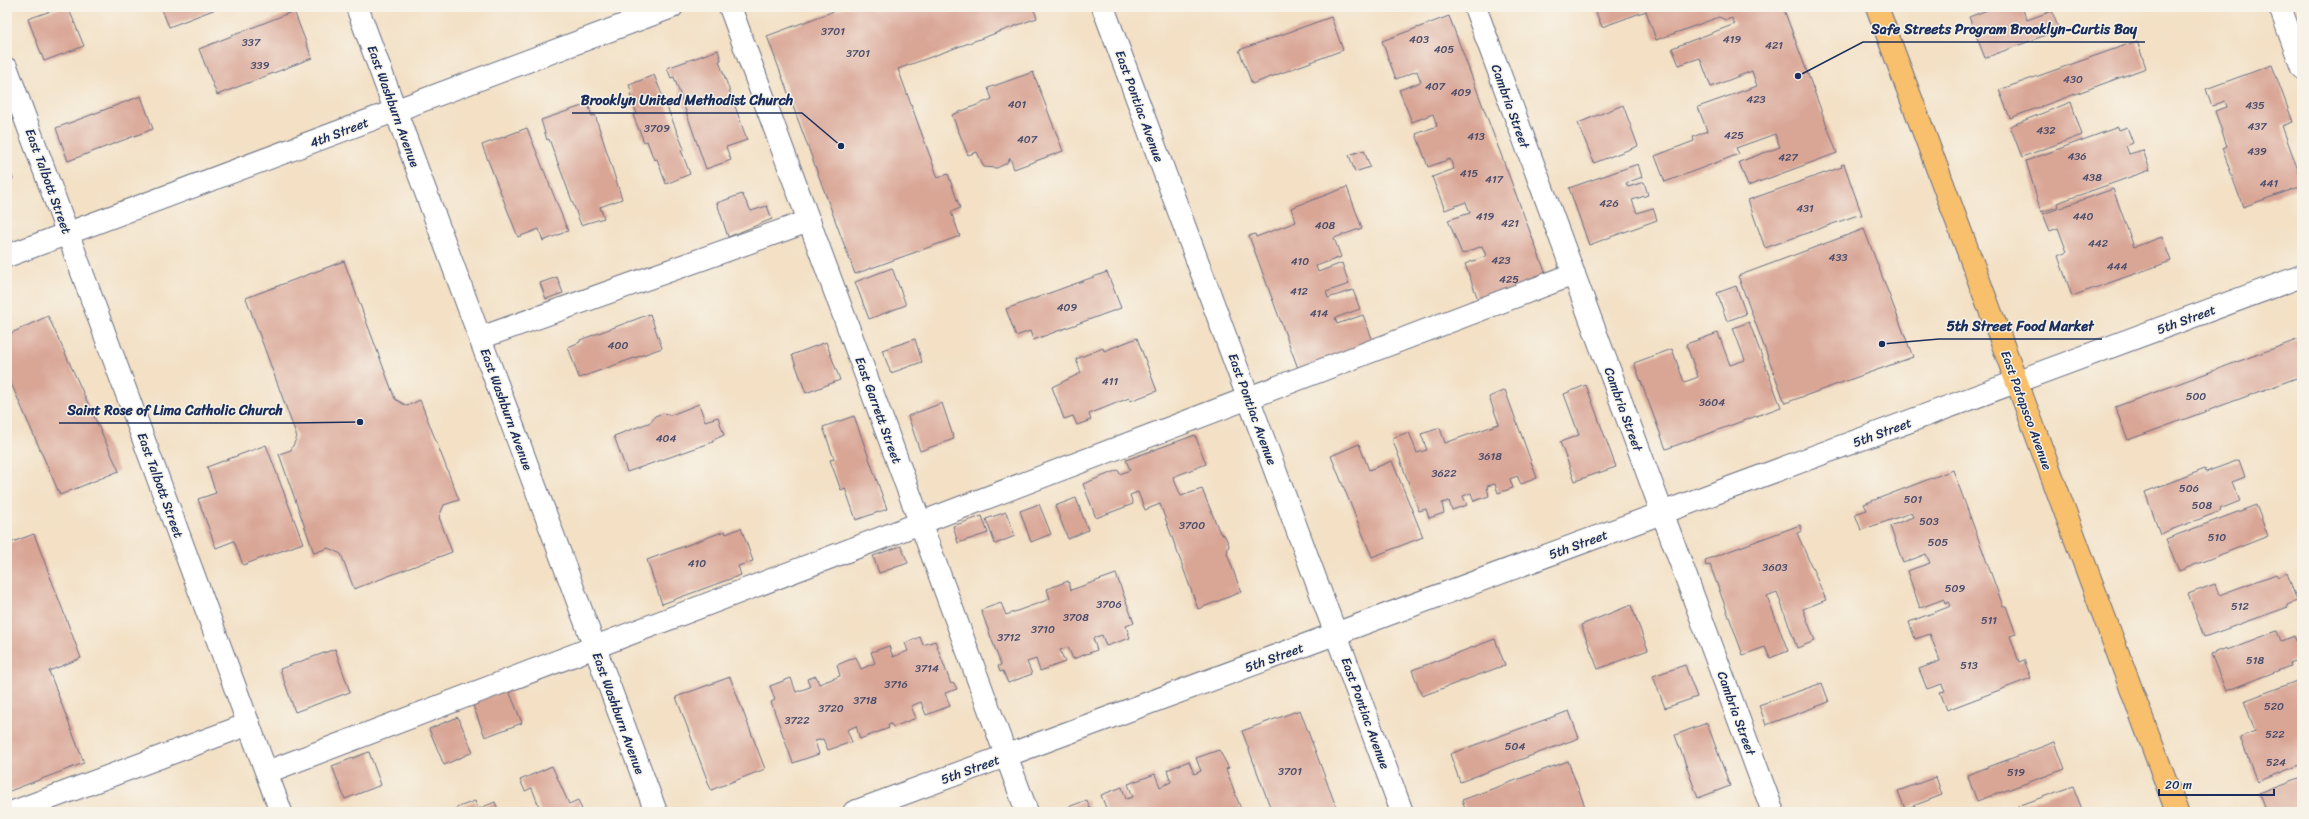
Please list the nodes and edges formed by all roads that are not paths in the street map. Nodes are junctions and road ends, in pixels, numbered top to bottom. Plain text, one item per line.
1 (357, 7) edge
2 (672, 7) edge
3 (730, 7) edge
4 (1103, 7) edge
5 (1475, 7) edge
6 (1877, 7) edge
7 (2280, 7) edge
8 (2302, 68) edge
9 (7, 69) edge
10 (396, 110) junction
11 (809, 221) junction
12 (68, 233) junction
13 (7, 256) edge
14 (1574, 274) junction
15 (2302, 276) edge
16 (480, 338) junction
17 (2016, 382) junction
18 (1249, 398) junction
19 (1663, 513) junction
20 (921, 523) junction
21 (1336, 634) junction
22 (595, 648) junction
23 (249, 724) junction
24 (1006, 756) junction
25 (266, 772) junction
26 (13, 812) edge
27 (281, 812) edge
28 (656, 812) edge
29 (854, 812) edge
30 (1027, 812) edge
31 (1402, 812) edge
32 (1774, 812) edge
33 (2177, 812) edge

1 - 10 street, East Washburn Avenue
2 - 10 street, 4th Street
3 - 11 street, East Garrett Street
4 - 18 street, East Pontiac Avenue
5 - 14 street, Cambria Street
6 - 17 main road, East Patapsco Avenue
7 - 8 street
9 - 12 street, East Talbott Street
10 - 12 street, 4th Street
10 - 16 street, East Washburn Avenue
11 - 16 street
11 - 20 street, East Garrett Street
12 - 13 street, 4th Street
12 - 23 street, East Talbott Street
14 - 18 street
14 - 19 street, Cambria Street
15 - 17 street, 5th Street
16 - 22 street, East Washburn Avenue
17 - 19 street, 5th Street
17 - 33 main road, East Patapsco Avenue
18 - 20 street
18 - 21 street, East Pontiac Avenue
19 - 21 street, 5th Street
19 - 32 street, Cambria Street
20 - 22 street
20 - 24 street, East Garrett Street
21 - 24 street, 5th Street
21 - 31 street, East Pontiac Avenue
22 - 25 street
22 - 28 street, East Washburn Avenue
23 - 25 street, East Talbott Street
23 - 26 street
24 - 29 street, 5th Street
24 - 30 street, East Garrett Street
25 - 27 street, East Talbott Street

